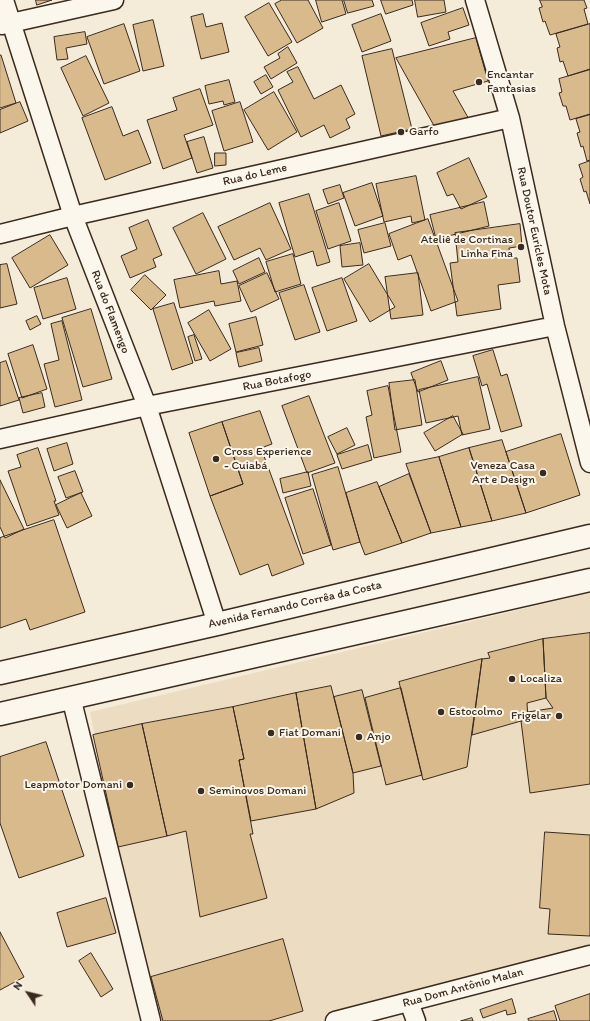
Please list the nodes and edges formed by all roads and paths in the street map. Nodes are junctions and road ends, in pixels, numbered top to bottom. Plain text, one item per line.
1 (4, 0) edge
2 (114, 0) edge
3 (475, 0) edge
4 (6, 24) edge
5 (510, 118) junction
6 (73, 216) junction
7 (0, 234) edge
8 (555, 326) junction
9 (147, 406) junction
10 (0, 439) edge
11 (590, 462) edge
12 (590, 536) edge
13 (590, 580) edge
14 (217, 624) junction
15 (0, 673) edge
16 (71, 697) junction
17 (0, 714) edge
18 (590, 954) edge
19 (409, 1002) junction
20 (151, 1021) edge
21 (335, 1021) edge
22 (416, 1021) edge

1 - 4 street, Rua do Flamengo
2 - 4 street
3 - 5 street, Rua Doutor Eurícles Mota
4 - 6 street, Rua do Flamengo
5 - 6 street, Rua do Leme
5 - 8 street, Rua Doutor Eurícles Mota
6 - 7 street, Rua do Leme
6 - 9 street, Rua do Flamengo
8 - 9 street, Rua Botafogo
8 - 11 street, Rua Doutor Eurícles Mota
9 - 10 street, Rua Botafogo
9 - 14 street, Rua do Flamengo
12 - 14 main road, Avenida Fernando Corrêa da Costa
13 - 16 main road
14 - 15 main road, Avenida Fernando Corrêa da Costa
16 - 17 main road
16 - 20 street
18 - 19 street, Rua Dom Antônio Malan
19 - 21 street, Rua Dom Antônio Malan
19 - 22 street

